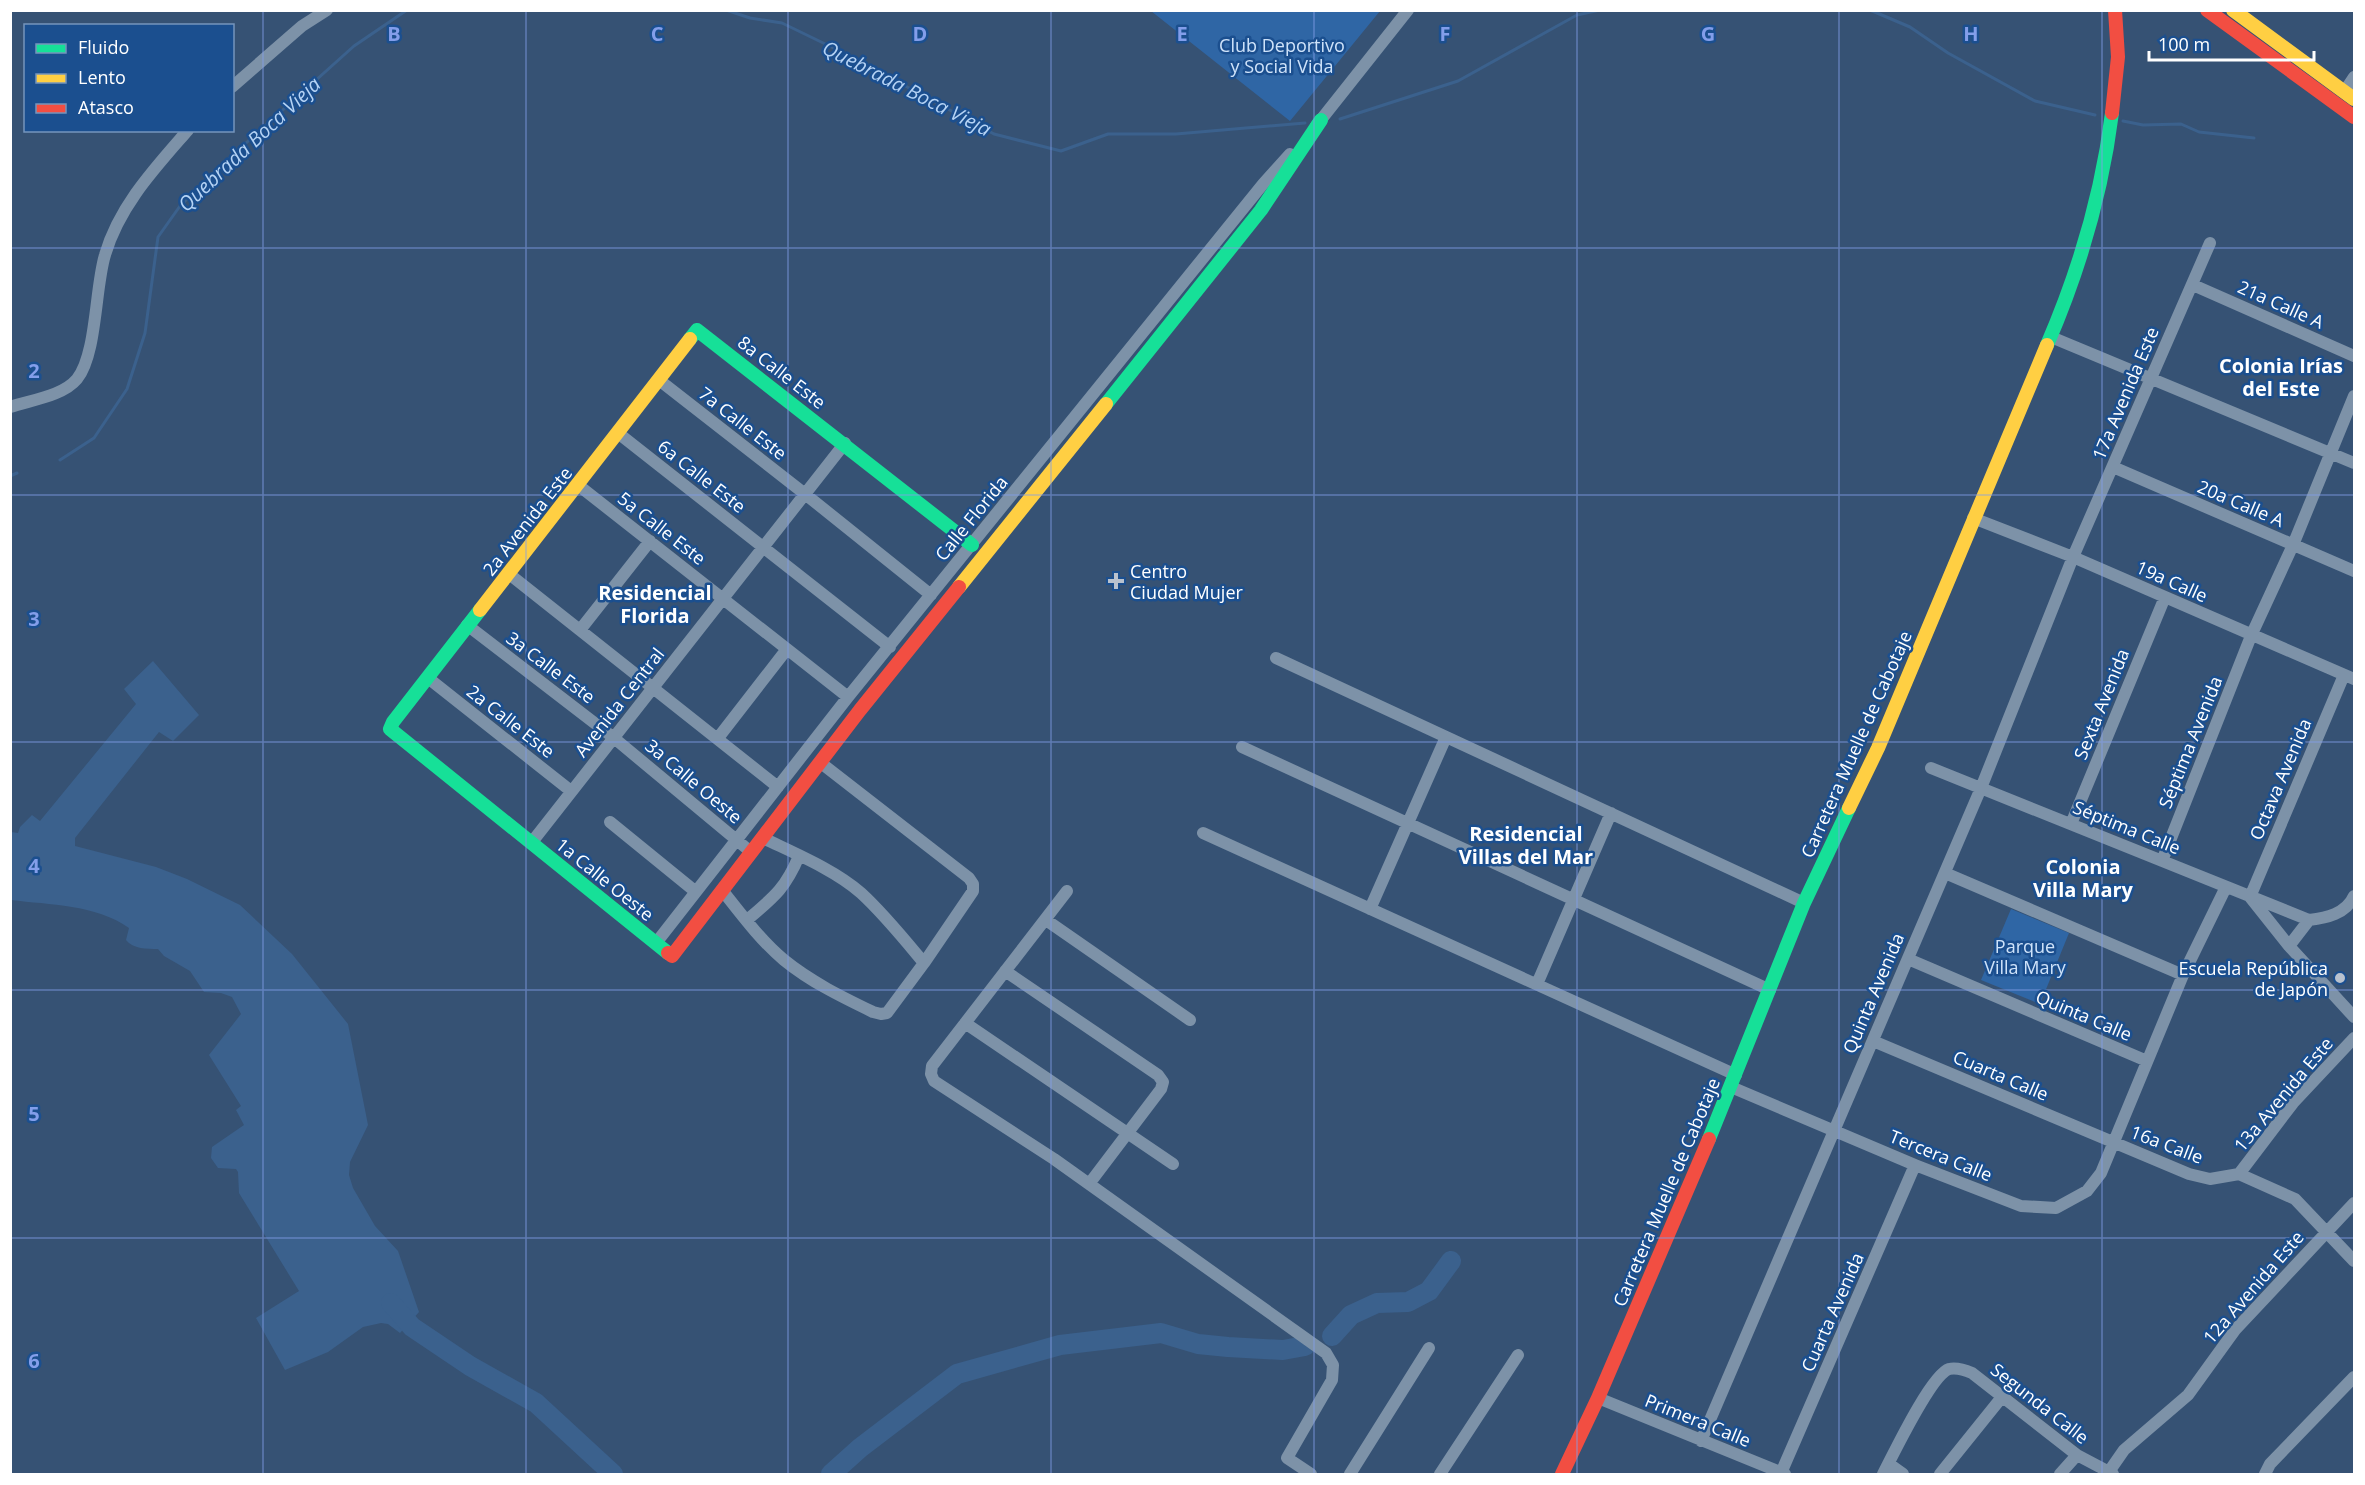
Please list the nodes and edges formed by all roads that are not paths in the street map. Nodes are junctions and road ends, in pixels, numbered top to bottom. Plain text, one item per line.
1 (327, 10) edge
2 (1408, 10) edge
3 (2115, 10) edge
4 (2207, 10) edge
5 (2233, 10) edge
6 (2355, 77) edge
7 (234, 85) edge
8 (2349, 95) edge
9 (2355, 117) edge
10 (1321, 120) junction
11 (186, 132) edge
12 (2210, 243) dead end
13 (2193, 285) junction
14 (697, 330) joint
15 (2051, 337) junction
16 (2355, 356) edge
17 (2150, 377) junction
18 (659, 380) junction
19 (2355, 396) edge
20 (10, 407) edge
21 (618, 433) junction
22 (845, 443) junction
23 (2330, 453) junction
24 (2355, 463) edge
25 (2113, 467) junction
26 (578, 485) junction
27 (805, 494) junction
28 (1973, 518) junction
29 (650, 541) junction
30 (972, 545) junction
31 (2293, 545) junction
32 (764, 547) junction
33 (2073, 557) junction
34 (2355, 571) edge
35 (509, 574) junction
36 (931, 595) junction
37 (2165, 597) junction
38 (723, 598) junction
39 (467, 625) junction
40 (580, 630) junction
41 (2251, 636) junction
42 (890, 647) junction
43 (787, 649) junction
44 (1276, 658) dead end
45 (2349, 677) edge
46 (428, 678) junction
47 (653, 687) junction
48 (848, 697) junction
49 (395, 735) joint
50 (1446, 737) junction
51 (614, 738) junction
52 (718, 738) junction
53 (1242, 747) dead end
54 (821, 763) junction
55 (1931, 768) dead end
56 (778, 787) junction
57 (1981, 788) junction
58 (571, 791) junction
59 (1611, 813) junction
60 (610, 822) dead end
61 (1409, 824) junction
62 (2071, 824) junction
63 (1203, 833) dead end
64 (763, 838) junction
65 (737, 840) junction
66 (532, 842) junction
67 (751, 852) junction
68 (799, 856) junction
69 (2162, 861) junction
70 (1945, 873) junction
71 (2226, 887) junction
72 (722, 890) junction
73 (1067, 891) dead end
74 (696, 892) junction
75 (2355, 896) edge
76 (2250, 897) junction
77 (1575, 900) junction
78 (1804, 903) junction
79 (1370, 909) junction
80 (747, 920) junction
81 (1046, 920) junction
82 (2309, 920) junction
83 (656, 943) junction
84 (2289, 946) junction
85 (672, 956) joint
86 (1908, 959) junction
87 (924, 963) junction
88 (1005, 971) junction
89 (2183, 975) junction
90 (1537, 984) junction
91 (1770, 990) junction
92 (2355, 1017) edge
93 (1190, 1020) dead end
94 (966, 1023) junction
95 (2355, 1038) edge
96 (1873, 1041) junction
97 (2147, 1061) junction
98 (1733, 1081) junction
99 (1834, 1131) junction
100 (1126, 1133) junction
101 (2114, 1143) junction
102 (1173, 1164) dead end
103 (1916, 1165) junction
104 (2239, 1174) junction
105 (1089, 1184) junction
106 (2355, 1203) edge
107 (2326, 1232) junction
108 (2355, 1261) edge
109 (1429, 1348) dead end
110 (1518, 1355) dead end
111 (2355, 1377) edge
112 (2002, 1397) junction
113 (1598, 1398) junction
114 (1701, 1441) junction
115 (2077, 1455) junction
116 (1886, 1469) edge
117 (1311, 1474) edge
118 (1350, 1474) edge
119 (1440, 1474) edge
120 (1562, 1474) edge
121 (1783, 1474) edge
122 (1903, 1474) edge
123 (1940, 1474) edge
124 (2060, 1474) edge
125 (2111, 1474) edge
126 (2265, 1474) edge

1 - 7 street
2 - 10 street, Calle Florida
3 - 15 street, Carretera Muelle de Cabotaje
4 - 9 street
5 - 8 street
6 - 8 street
10 - 30 street, Calle Florida
10 - 54 street, Calle Florida
11 - 20 street
12 - 13 street, 17a Avenida Este
13 - 16 street, 21a Calle A
13 - 17 street, 17a Avenida Este
14 - 18 street, 2a Avenida Este
14 - 22 street, 8a Calle Este
15 - 17 street
15 - 28 street, Carretera Muelle de Cabotaje
17 - 23 street
17 - 25 street, 17a Avenida Este
18 - 21 street, 2a Avenida Este
18 - 27 street, 7a Calle Este
19 - 23 street, Séptima Avenida
21 - 26 street, 2a Avenida Este
21 - 32 street, 6a Calle Este
22 - 27 street, Avenida Central
22 - 30 street, 8a Calle Este
23 - 24 street
23 - 31 street, Séptima Avenida
25 - 31 street, 20a Calle A
25 - 33 street, 17a Avenida Este
26 - 29 street, 5a Calle Este
26 - 35 street, 2a Avenida Este
27 - 32 street, Avenida Central
27 - 36 street, 7a Calle Este
28 - 33 street, 19a Calle
28 - 78 street, Carretera Muelle de Cabotaje
29 - 38 street, 5a Calle Este
29 - 40 street
30 - 36 street, Calle Florida
31 - 34 street, 20a Calle A
31 - 41 street, Séptima Avenida
32 - 38 street, Avenida Central
32 - 42 street, 6a Calle Este
33 - 37 street, 19a Calle
33 - 57 street, Quinta Avenida
35 - 39 street, 2a Avenida Este
35 - 40 street
36 - 42 street, Calle Florida
37 - 41 street, 19a Calle
37 - 62 street, Sexta Avenida
38 - 43 street, 5a Calle Este
38 - 47 street, Avenida Central
39 - 46 street, 2a Avenida Este
39 - 51 street, 3a Calle Este
40 - 47 street
41 - 45 street, 19a Calle
41 - 69 street, Séptima Avenida
42 - 48 street, Calle Florida
43 - 48 street, 5a Calle Este
43 - 52 street
44 - 50 street
45 - 76 street, Octava Avenida
46 - 49 street, 2a Avenida Este
46 - 58 street, 2a Calle Este
47 - 51 street, Avenida Central
47 - 52 street
48 - 56 street, Calle Florida
49 - 66 street, 1a Calle Oeste
50 - 59 street
50 - 61 street
51 - 58 street, Avenida Central
51 - 65 street, 3a Calle Oeste
52 - 56 street
53 - 61 street
54 - 64 street, Calle Florida
54 - 87 street
55 - 57 street, Séptima Calle
56 - 65 street, Calle Florida
57 - 62 street, Séptima Calle
57 - 70 street, Quinta Avenida
58 - 66 street, Avenida Central
59 - 77 street
59 - 78 street
60 - 74 street
61 - 77 street
61 - 79 street
62 - 69 street, Séptima Calle
63 - 79 street, Tercera Calle
64 - 67 street, Calle Florida
64 - 68 street
65 - 67 street, 3a Calle Oeste
65 - 74 street, Calle Florida
66 - 83 street, 1a Calle Oeste
67 - 72 street, Calle Florida
68 - 80 street
68 - 87 street
69 - 71 street, Séptima Calle
70 - 86 street, Quinta Avenida
70 - 89 street
71 - 76 street, Séptima Calle
71 - 89 street, Tercera Calle
72 - 80 street
72 - 85 street, Calle Florida
73 - 81 street
74 - 83 street, Calle Florida
75 - 82 street
76 - 82 street, Séptima Calle
76 - 84 street
77 - 90 street
77 - 91 street
78 - 91 street, Carretera Muelle de Cabotaje
79 - 90 street, Tercera Calle
80 - 87 street
81 - 88 street
81 - 93 street
82 - 84 street
83 - 85 street, 1a Calle Oeste
84 - 92 street
86 - 96 street, Quinta Avenida
86 - 97 street, Quinta Calle
88 - 94 street
88 - 100 street
89 - 97 street, Tercera Calle
90 - 98 street, Tercera Calle
91 - 98 street, Carretera Muelle de Cabotaje
94 - 100 street
94 - 105 street
95 - 104 street, 13a Avenida Este
96 - 99 street, Quinta Avenida
96 - 101 street, Cuarta Calle
97 - 101 street, Tercera Calle
98 - 99 street, Tercera Calle
98 - 113 street, Carretera Muelle de Cabotaje
99 - 103 street, Tercera Calle
99 - 114 street, Quinta Avenida
100 - 102 street
100 - 105 street
101 - 103 street, Tercera Calle
101 - 104 street, 16a Calle
103 - 121 street, Cuarta Avenida
104 - 107 street
105 - 117 street
106 - 107 street, 12a Avenida Este
107 - 108 street
107 - 125 street, 12a Avenida Este
109 - 118 street
110 - 119 street
111 - 126 street
112 - 115 street, Segunda Calle
112 - 116 street, Segunda Calle
112 - 123 street
113 - 114 street, Primera Calle
113 - 120 street, Carretera Muelle de Cabotaje
114 - 121 street, Primera Calle
115 - 124 street
115 - 125 street, Segunda Calle
116 - 122 street

